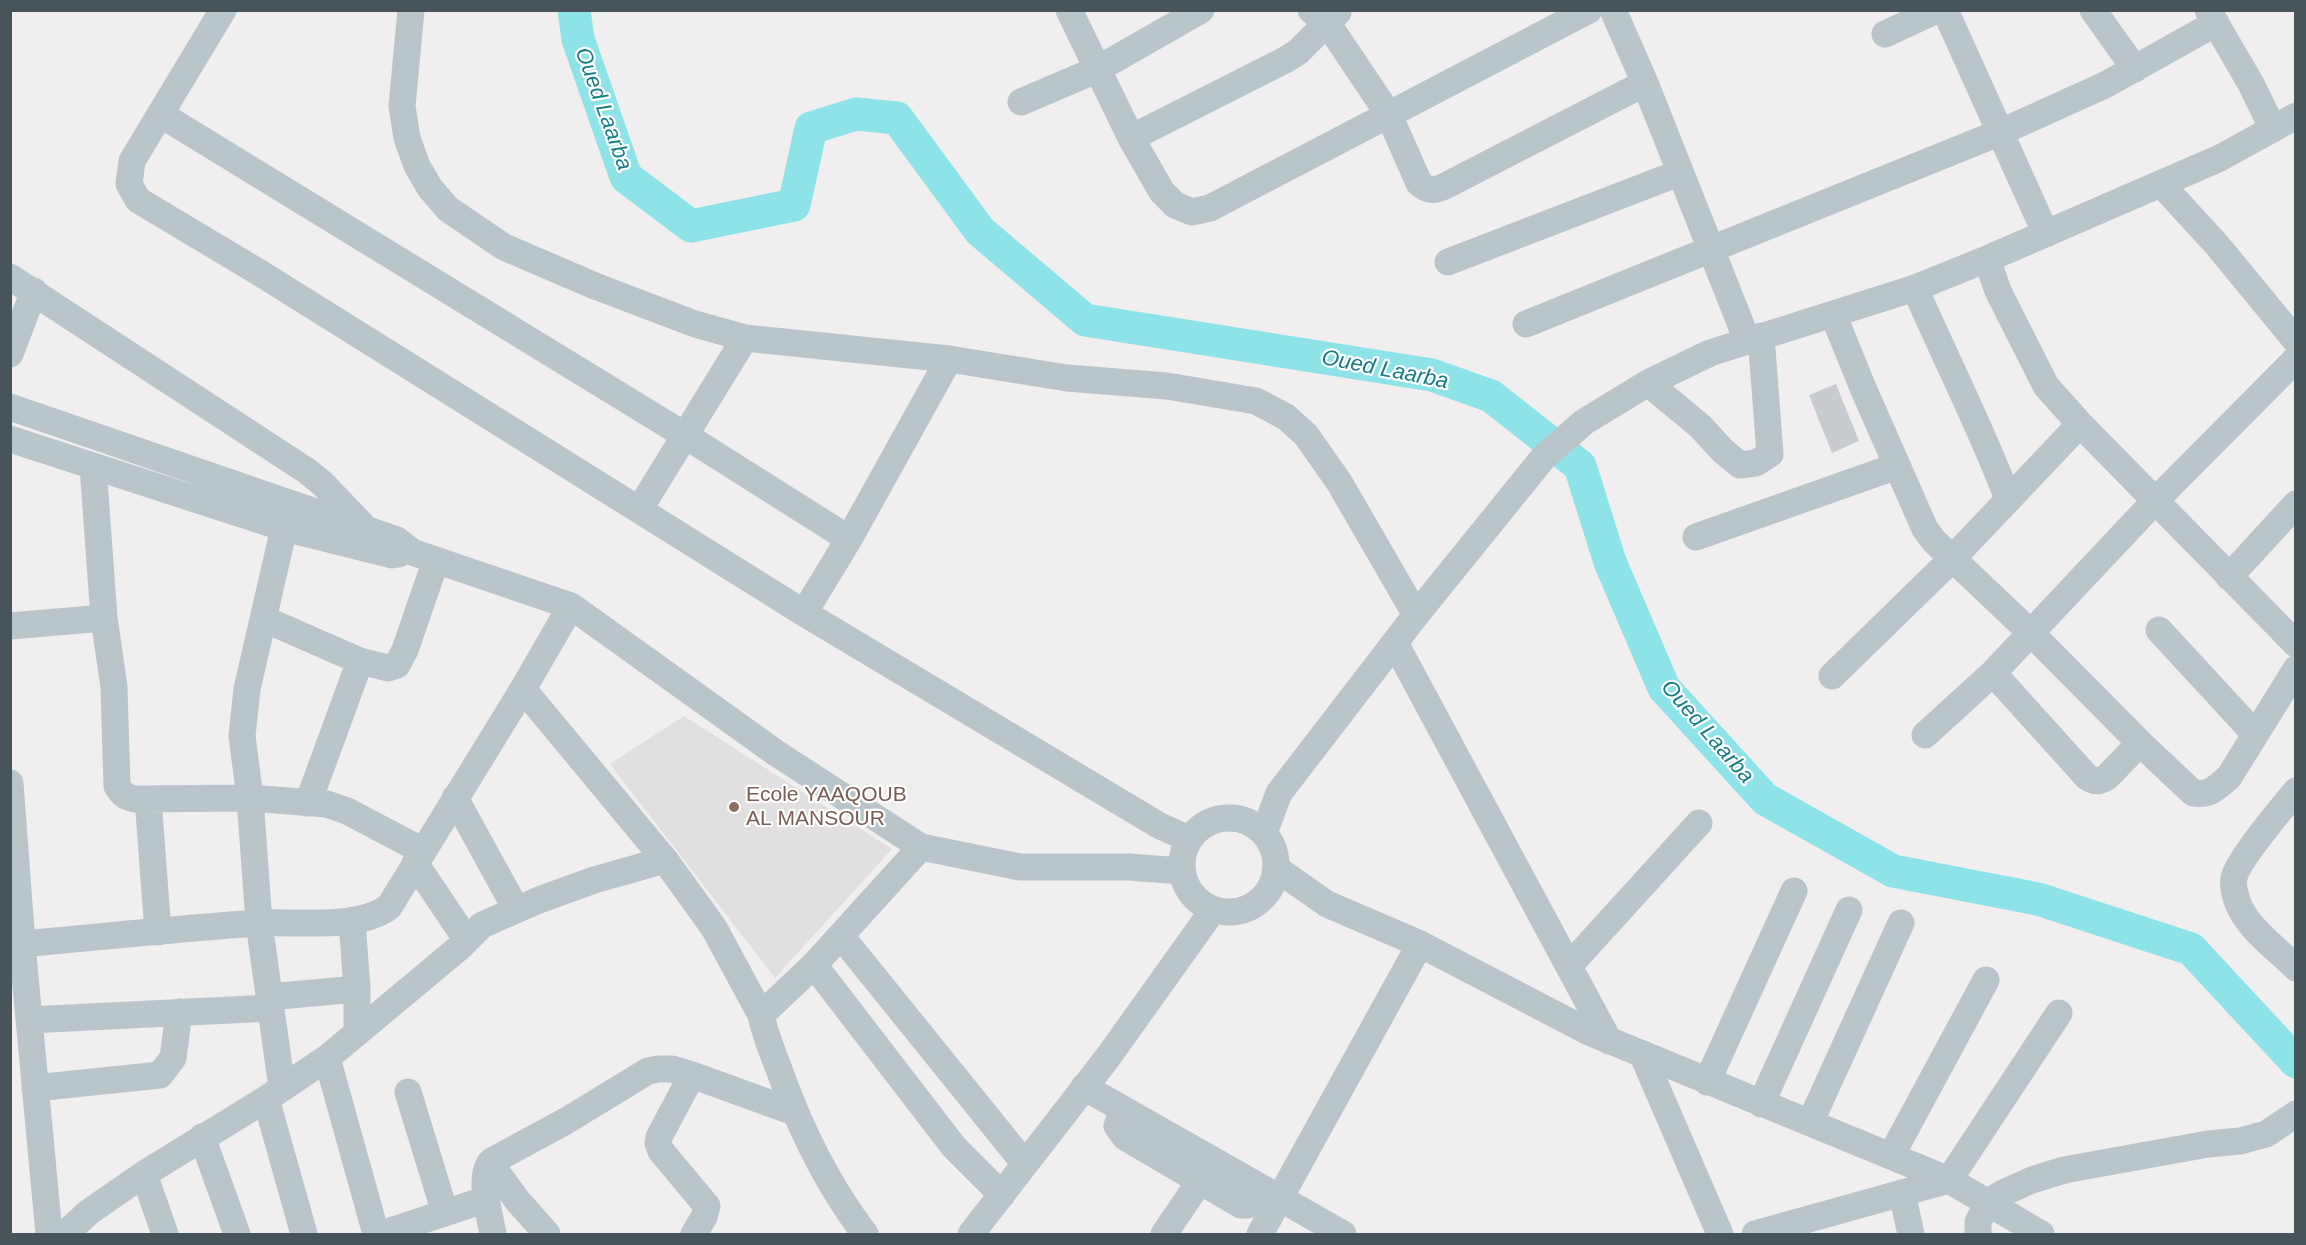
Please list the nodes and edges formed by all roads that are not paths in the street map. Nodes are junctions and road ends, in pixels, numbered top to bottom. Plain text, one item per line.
1 (223, 10) edge
2 (411, 10) edge
3 (1069, 10) edge
4 (1201, 10) edge
5 (1589, 10) edge
6 (1613, 10) edge
7 (1937, 10) edge
8 (1945, 10) edge
9 (2093, 10) edge
10 (1326, 15) edge
11 (2212, 17) edge
12 (1886, 34) dead end
13 (2134, 69) junction
14 (1096, 70) junction
15 (1645, 83) junction
16 (1021, 102) dead end
17 (160, 114) junction
18 (1389, 115) junction
19 (2295, 116) edge
20 (2272, 129) junction
21 (2001, 132) junction
22 (1131, 138) junction
23 (1679, 173) junction
24 (2162, 185) junction
25 (2046, 234) junction
26 (1711, 249) junction
27 (1987, 259) junction
28 (1448, 262) dead end
29 (10, 277) edge
30 (1916, 288) junction
31 (33, 291) junction
32 (1833, 314) junction
33 (1526, 324) dead end
34 (745, 338) junction
35 (1754, 338) junction
36 (2295, 341) edge
37 (10, 354) edge
38 (949, 359) junction
39 (2295, 359) edge
40 (1648, 383) junction
41 (10, 407) edge
42 (2080, 424) junction
43 (686, 436) junction
44 (10, 440) edge
45 (93, 466) junction
46 (1897, 466) junction
47 (2008, 499) junction
48 (2154, 502) junction
49 (639, 510) junction
50 (2290, 519) edge
51 (284, 528) junction
52 (366, 529) junction
53 (1696, 537) dead end
54 (849, 539) junction
55 (424, 556) junction
56 (1952, 559) junction
57 (2229, 578) junction
58 (571, 606) junction
59 (804, 613) junction
60 (1416, 615) junction
61 (104, 618) junction
62 (264, 619) junction
63 (10, 626) edge
64 (2159, 630) dead end
65 (2031, 633) junction
66 (1395, 643) junction
67 (2295, 644) edge
68 (360, 661) junction
69 (2295, 669) edge
70 (1993, 673) junction
71 (1832, 676) dead end
72 (523, 689) junction
73 (2255, 734) junction
74 (1925, 735) dead end
75 (2140, 743) junction
76 (10, 783) edge
77 (2295, 790) edge
78 (1280, 793) junction
79 (250, 798) junction
80 (455, 798) junction
81 (148, 799) junction
82 (308, 803) junction
83 (1240, 819) junction
84 (1699, 823) dead end
85 (1264, 833) junction
86 (921, 846) junction
87 (419, 857) junction
88 (665, 860) junction
89 (1187, 862) junction
90 (1277, 868) junction
91 (1794, 891) dead end
92 (1265, 896) junction
93 (1327, 904) junction
94 (516, 909) junction
95 (1213, 910) junction
96 (1849, 910) dead end
97 (352, 921) junction
98 (260, 923) junction
99 (1900, 923) dead end
100 (158, 932) junction
101 (841, 936) junction
102 (466, 939) junction
103 (22, 944) junction
104 (1420, 944) junction
105 (1179, 956) junction
106 (814, 965) junction
107 (1569, 966) junction
108 (2295, 968) edge
109 (1986, 980) dead end
110 (357, 989) junction
111 (270, 1002) junction
112 (180, 1012) junction
113 (2059, 1013) dead end
114 (761, 1015) junction
115 (29, 1020) junction
116 (357, 1033) junction
117 (1609, 1041) junction
118 (1643, 1056) junction
119 (327, 1058) junction
120 (692, 1075) junction
121 (1707, 1082) junction
122 (1084, 1087) junction
123 (36, 1088) junction
124 (408, 1092) dead end
125 (274, 1093) junction
126 (1761, 1104) junction
127 (1123, 1109) junction
128 (794, 1112) junction
129 (2295, 1114) edge
130 (1810, 1123) junction
131 (201, 1137) junction
132 (1891, 1156) junction
133 (490, 1163) junction
134 (1025, 1164) junction
135 (144, 1174) junction
136 (1949, 1180) junction
137 (1200, 1181) junction
138 (1271, 1193) junction
139 (1902, 1193) junction
140 (1002, 1195) junction
141 (487, 1199) junction
142 (1988, 1202) junction
143 (445, 1213) junction
144 (92, 1223) edge
145 (1841, 1223) edge
146 (49, 1234) edge
147 (65, 1234) edge
148 (165, 1234) edge
149 (237, 1234) edge
150 (304, 1234) edge
151 (376, 1234) edge
152 (381, 1234) edge
153 (493, 1234) edge
154 (547, 1234) edge
155 (694, 1234) edge
156 (865, 1234) edge
157 (971, 1234) edge
158 (1164, 1234) edge
159 (1260, 1234) edge
160 (1343, 1234) edge
161 (1720, 1234) edge
162 (1755, 1234) edge
163 (1911, 1234) edge
164 (1978, 1234) edge
165 (2041, 1234) edge

1 - 17 street
2 - 34 street
3 - 14 street
4 - 14 street
5 - 18 street
6 - 15 street
7 - 12 street
8 - 21 street
9 - 13 street
10 - 18 street
10 - 22 street
11 - 13 street
11 - 20 street
13 - 21 street
14 - 16 street
14 - 22 street
15 - 18 street
15 - 23 street
17 - 43 street
17 - 49 street
18 - 22 street
19 - 20 street
20 - 24 street
21 - 25 street
21 - 26 street
23 - 26 street
23 - 28 street
24 - 25 street
24 - 36 street
25 - 27 street
26 - 33 street
26 - 35 street
27 - 30 street
27 - 42 street
29 - 31 street
30 - 32 street
30 - 47 street
31 - 37 street
31 - 52 street
32 - 35 street
32 - 46 street
34 - 38 street
34 - 43 street
35 - 40 street
35 - 40 street
38 - 54 street
38 - 60 street
39 - 48 street
40 - 60 street
41 - 52 street
42 - 47 street
42 - 48 street
43 - 49 street
43 - 54 street
44 - 45 street
45 - 51 street
45 - 61 street
46 - 53 street
46 - 56 street
47 - 56 street
48 - 57 street
48 - 65 street
49 - 59 street
50 - 57 street
51 - 55 street
51 - 62 street
52 - 55 street
54 - 59 street
55 - 58 street
55 - 68 street
56 - 65 street
56 - 71 street
57 - 67 street
58 - 72 street
58 - 86 street
59 - 89 street
60 - 66 street
61 - 63 street
61 - 81 street
62 - 68 street
62 - 79 street
64 - 73 street
65 - 70 street
65 - 75 street
66 - 78 street
66 - 107 street
68 - 82 street
69 - 73 street
70 - 74 street
70 - 75 street
72 - 80 street
72 - 88 street
73 - 75 street
76 - 103 street
77 - 108 street
78 - 83 street
78 - 85 street
79 - 81 street
79 - 82 street
79 - 98 street
80 - 87 street
80 - 94 street
81 - 100 street
82 - 87 street
83 - 85 street
83 - 89 street
84 - 107 street
85 - 90 street
86 - 89 street
86 - 101 street
87 - 97 street
87 - 102 street
88 - 94 street
88 - 114 street
89 - 95 street
89 - 105 street
90 - 92 street
90 - 93 street
91 - 121 street
92 - 93 street
92 - 95 street
93 - 104 street
94 - 102 street
95 - 105 street
96 - 126 street
97 - 98 street
97 - 110 street
98 - 100 street
98 - 111 street
99 - 130 street
100 - 103 street
101 - 106 street
101 - 134 street
102 - 116 street
103 - 115 street
104 - 117 street
104 - 138 street
105 - 122 street
106 - 114 street
106 - 140 street
107 - 117 street
109 - 132 street
110 - 111 street
110 - 116 street
111 - 112 street
111 - 125 street
112 - 115 street
112 - 123 street
113 - 136 street
114 - 128 street
115 - 123 street
116 - 119 street
117 - 118 street
118 - 121 street
118 - 161 street
119 - 125 street
119 - 151 street
120 - 128 street
120 - 133 street
120 - 155 street
121 - 126 street
122 - 127 street
122 - 134 street
123 - 146 street
124 - 143 street
125 - 131 street
125 - 150 street
126 - 130 street
127 - 137 street
127 - 138 street
128 - 156 street
129 - 142 street
130 - 132 street
131 - 135 street
131 - 149 street
132 - 136 street
133 - 141 street
133 - 154 street
134 - 140 street
135 - 144 street
135 - 148 street
136 - 139 street
136 - 142 street
137 - 138 street
137 - 158 street
138 - 159 street
138 - 160 street
139 - 145 street
139 - 163 street
140 - 157 street
141 - 143 street
141 - 153 street
142 - 164 street
142 - 165 street
143 - 152 street
144 - 147 street
145 - 162 street

